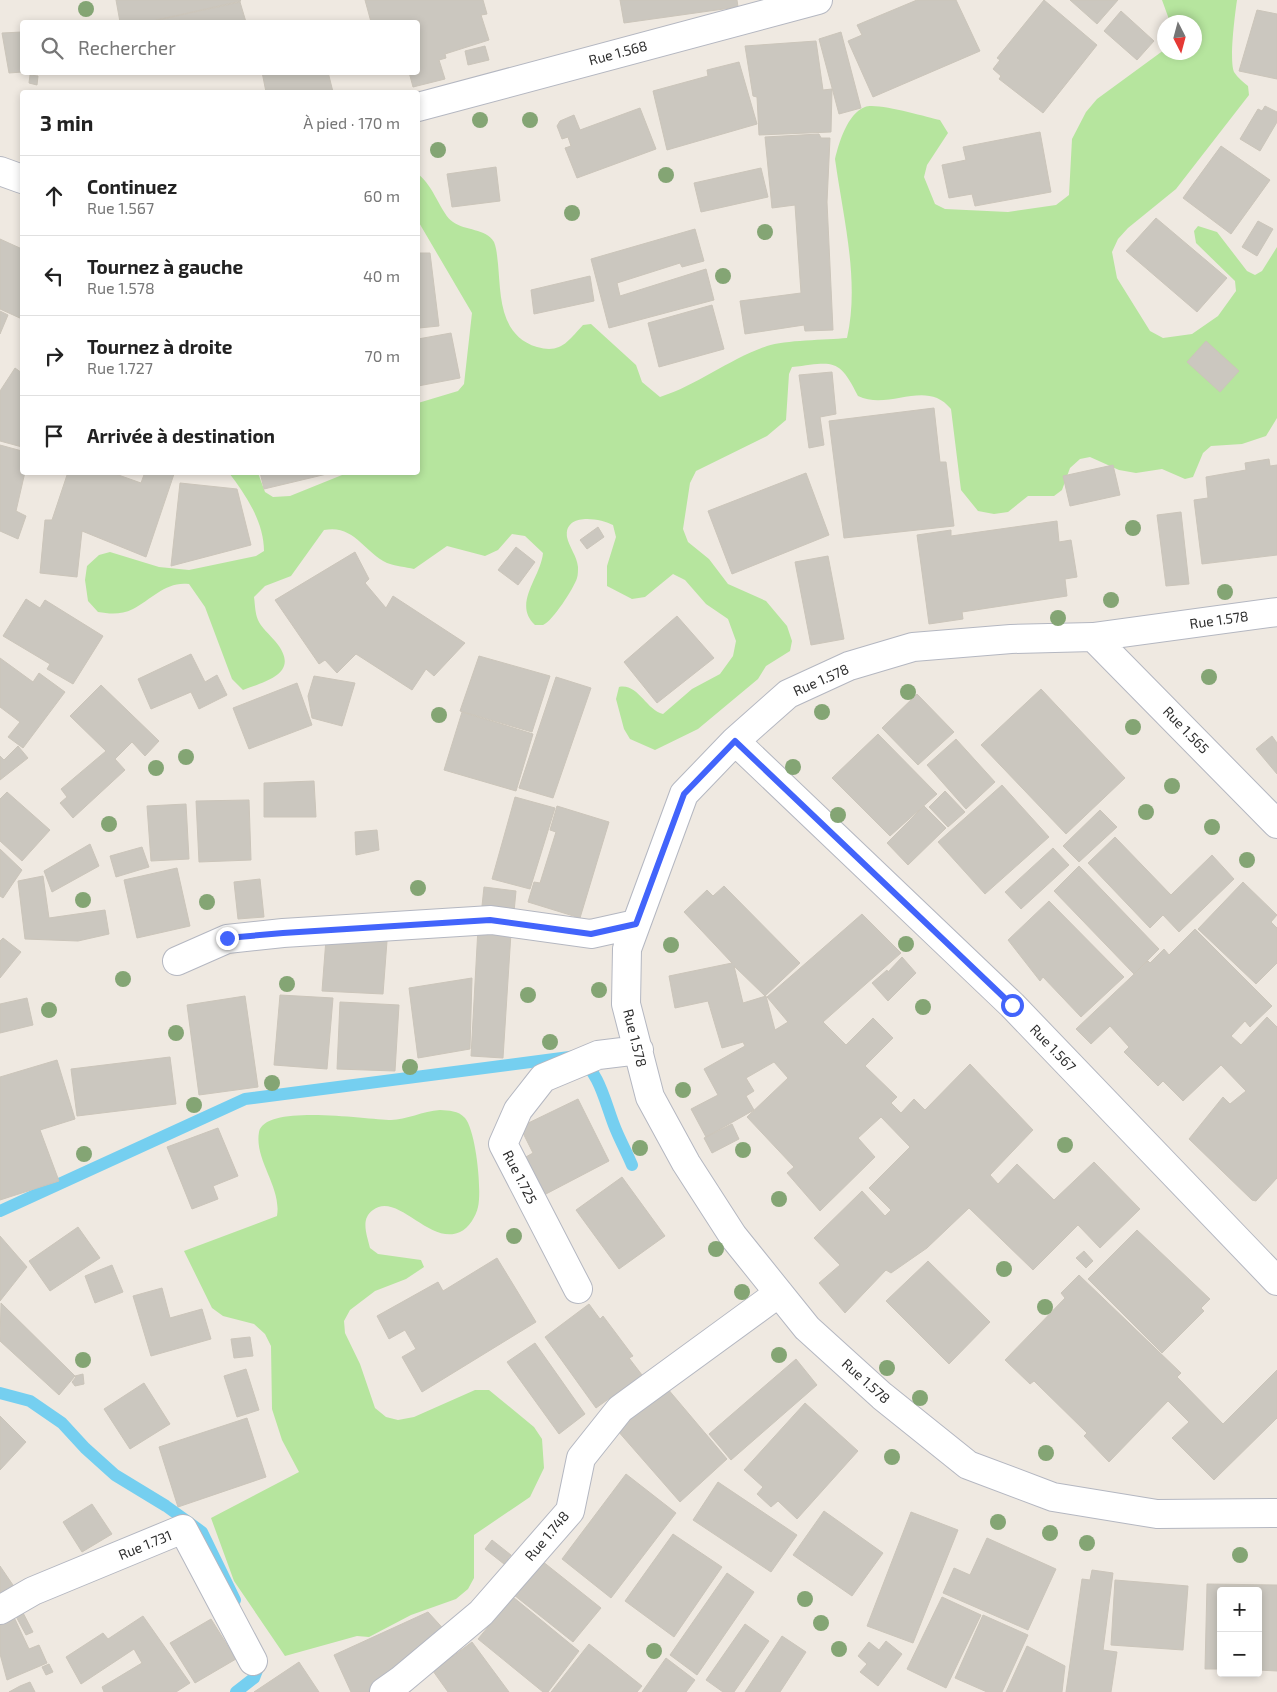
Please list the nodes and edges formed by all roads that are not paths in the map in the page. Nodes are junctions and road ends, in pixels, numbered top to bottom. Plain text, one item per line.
1 (818, 0) edge
2 (420, 105) edge
3 (0, 170) edge
4 (20, 178) edge
5 (1277, 612) edge
6 (1093, 637) junction
7 (735, 741) junction
8 (1277, 824) edge
9 (636, 924) junction
10 (177, 961) dead end
11 (639, 1050) junction
12 (1277, 1281) edge
13 (578, 1289) dead end
14 (779, 1293) junction
15 (1277, 1513) edge
16 (0, 1610) edge
17 (253, 1661) dead end
18 (384, 1692) edge

1 - 2 street, Rue 1.568
3 - 4 street
5 - 6 street, Rue 1.578
6 - 7 street, Rue 1.578
6 - 8 street, Rue 1.565
7 - 9 street, Rue 1.578
7 - 12 street, Rue 1.567
9 - 10 street
9 - 11 street, Rue 1.578
11 - 13 street, Rue 1.725
11 - 14 street, Rue 1.578
14 - 15 street, Rue 1.578
14 - 18 street, Rue 1.748
16 - 17 street, Rue 1.731

